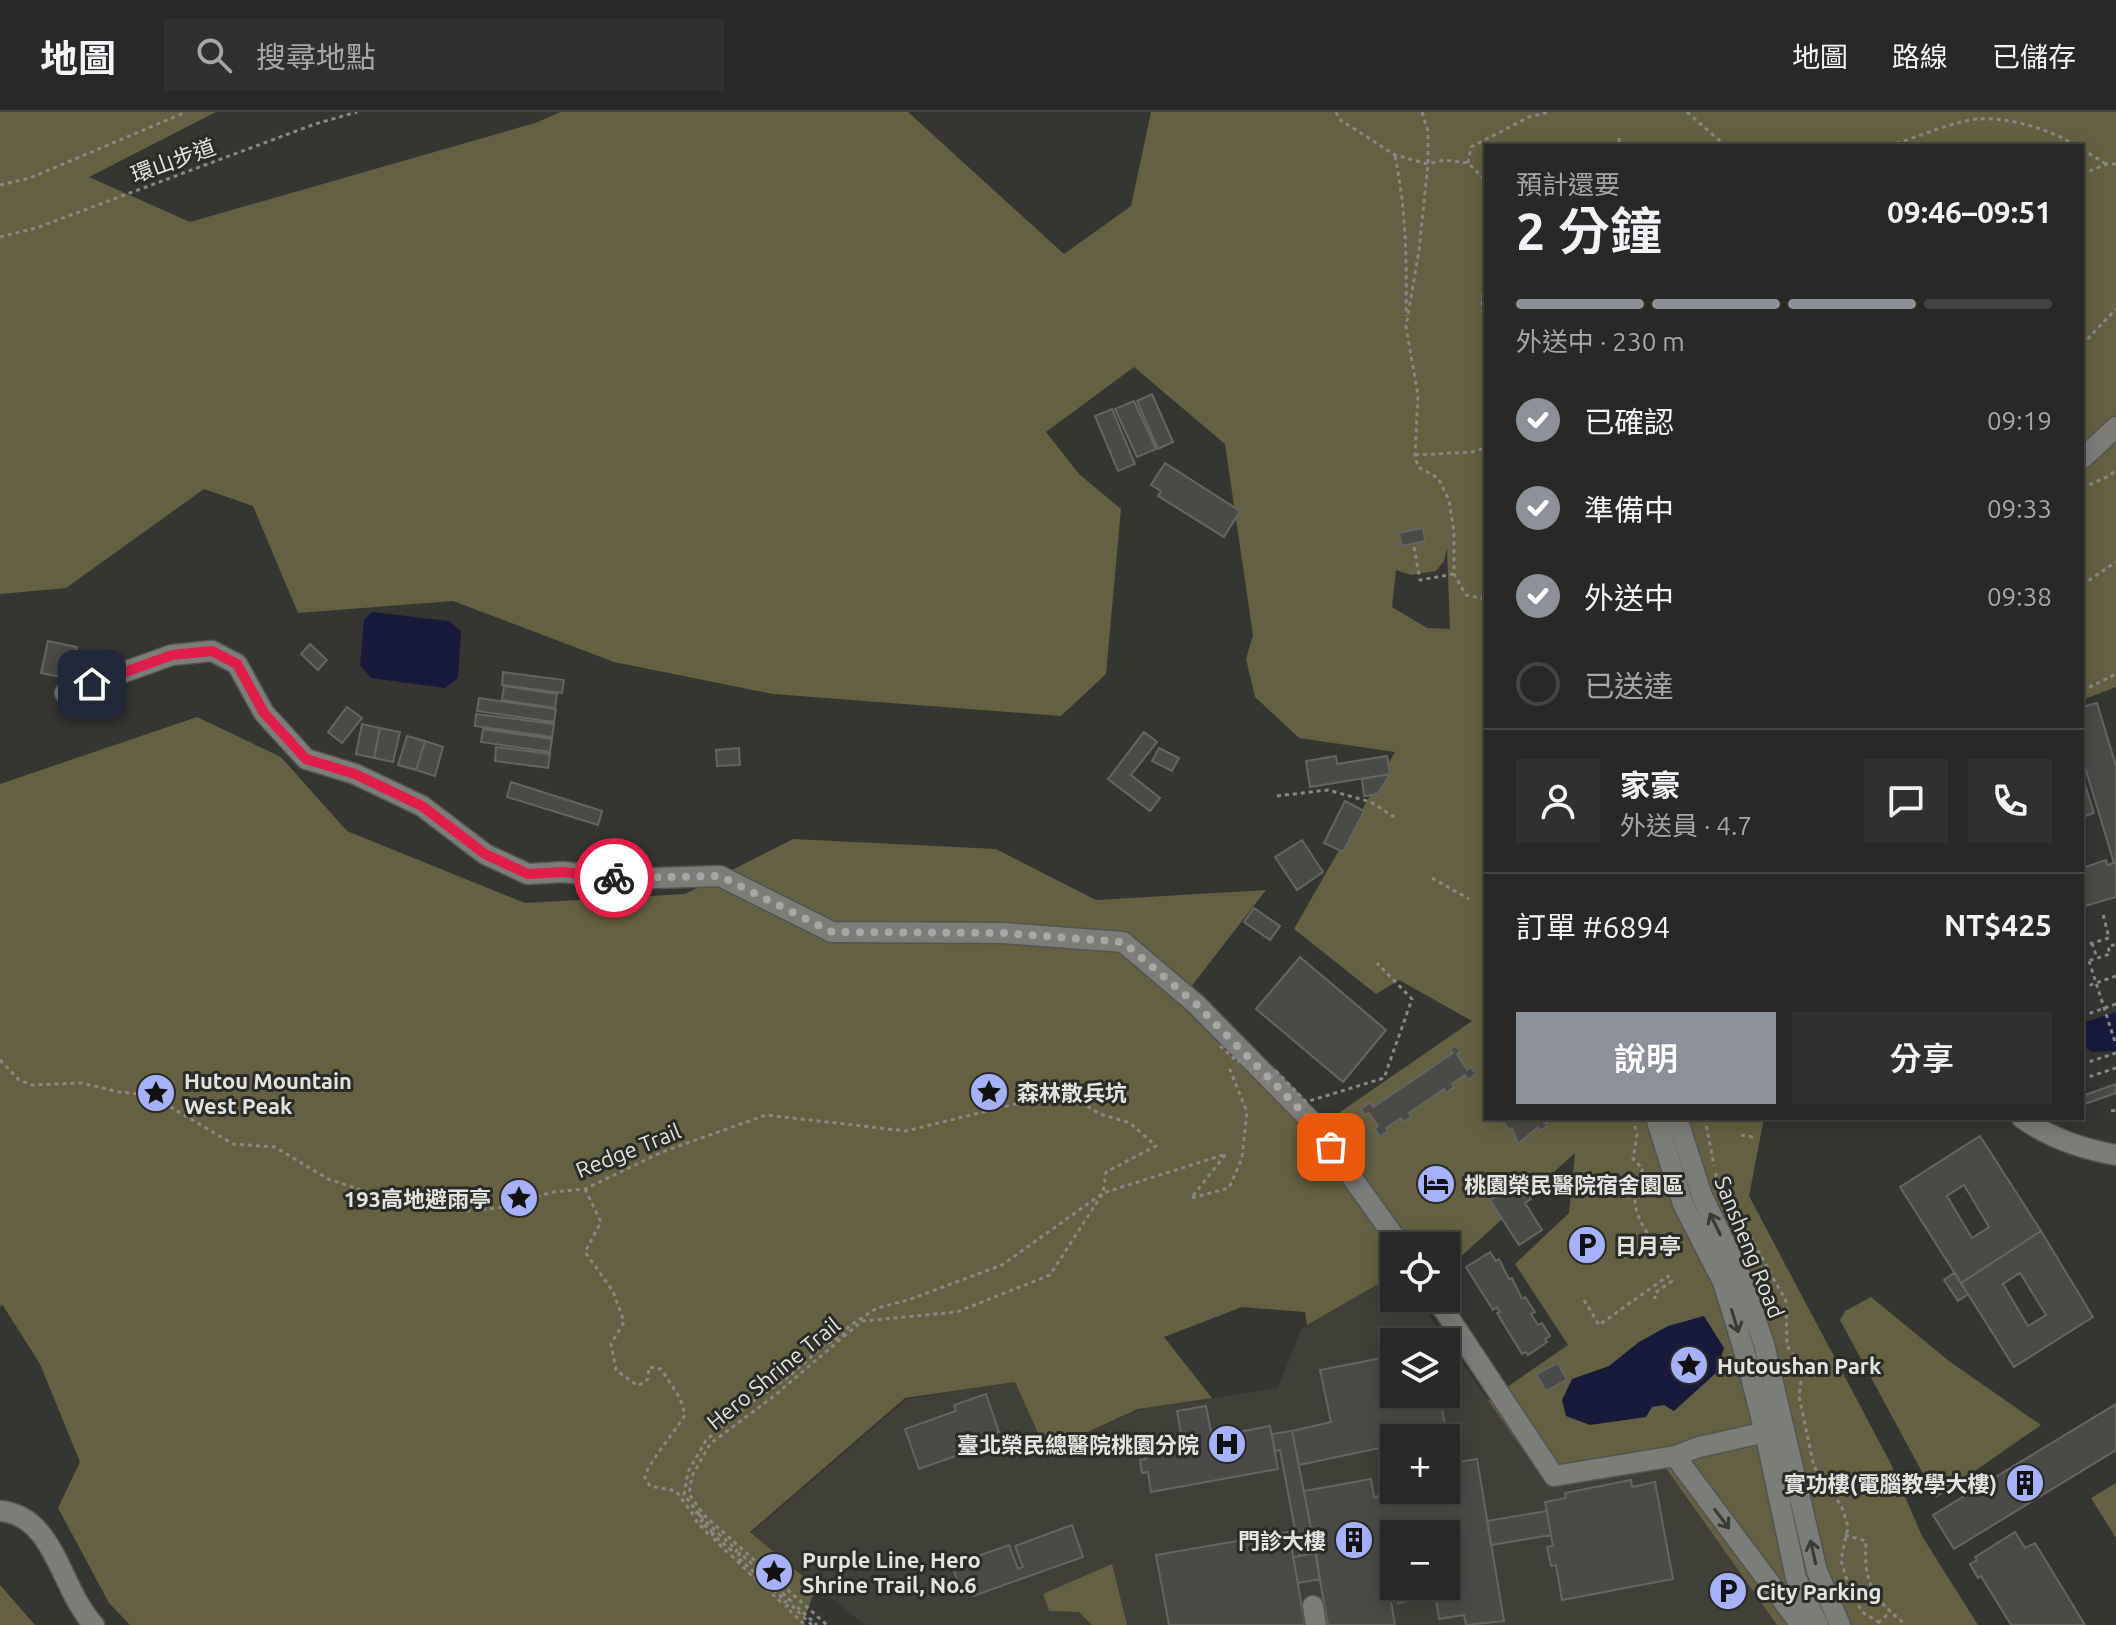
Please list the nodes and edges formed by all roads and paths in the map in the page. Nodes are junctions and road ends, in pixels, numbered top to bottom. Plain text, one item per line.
1 (186, 112) edge
2 (357, 112) edge
3 (1336, 112) edge
4 (1422, 112) edge
5 (1550, 112) edge
6 (1687, 112) edge
7 (1619, 138) dead end
8 (1620, 144) edge
9 (1724, 144) edge
10 (1895, 144) edge
11 (2074, 144) edge
12 (2084, 150) edge
13 (1395, 155) junction
14 (1468, 163) junction
15 (1428, 164) junction
16 (2107, 164) junction
17 (2116, 164) edge
18 (2084, 173) edge
19 (1484, 179) edge
20 (0, 185) edge
21 (0, 237) edge
22 (1484, 292) edge
23 (2116, 309) edge
24 (1484, 320) edge
25 (1406, 327) junction
26 (2084, 343) edge
27 (2116, 427) edge
28 (1484, 449) edge
29 (1415, 455) junction
30 (2084, 457) edge
31 (2116, 469) edge
32 (2084, 487) edge
33 (1414, 547) dead end
34 (2116, 562) edge
35 (1454, 574) junction
36 (2084, 584) edge
37 (1484, 599) edge
38 (2116, 674) edge
39 (2084, 683) edge
40 (2093, 687) junction
41 (2084, 690) edge
42 (65, 693) dead end
43 (1277, 796) dead end
44 (1394, 817) dead end
45 (1432, 878) dead end
46 (1469, 899) dead end
47 (2103, 914) dead end
48 (2092, 943) junction
49 (2116, 944) edge
50 (2084, 945) edge
51 (2097, 958) junction
52 (2089, 961) junction
53 (2084, 962) edge
54 (1377, 963) dead end
55 (2116, 976) edge
56 (2096, 983) junction
57 (2084, 987) edge
58 (2116, 1004) edge
59 (2105, 1011) junction
60 (2084, 1016) edge
61 (2116, 1045) edge
62 (2116, 1053) edge
63 (0, 1060) edge
64 (2084, 1063) edge
65 (2116, 1068) edge
66 (2084, 1078) edge
67 (1633, 1120) edge
68 (1657, 1120) edge
69 (1678, 1120) edge
70 (1705, 1120) edge
71 (2025, 1120) edge
72 (1741, 1135) dead end
73 (1142, 1136) joint
74 (1753, 1137) dead end
75 (2116, 1155) edge
76 (585, 1189) junction
77 (1103, 1193) junction
78 (1391, 1232) edge
79 (1662, 1254) dead end
80 (1655, 1299) dead end
81 (1584, 1300) dead end
82 (1445, 1312) edge
83 (1774, 1430) junction
84 (1675, 1456) junction
85 (688, 1472) junction
86 (692, 1476) junction
87 (0, 1511) edge
88 (700, 1513) junction
89 (720, 1532) junction
90 (1845, 1535) junction
91 (766, 1574) junction
92 (1890, 1612) junction
93 (1881, 1624) edge
94 (94, 1625) edge
95 (805, 1625) edge
96 (815, 1625) edge
97 (827, 1625) edge
98 (1801, 1625) edge
99 (1818, 1625) edge
100 (1840, 1625) edge
101 (1906, 1625) edge

1 - 20 path
2 - 21 path, 環山步道
3 - 13 path
4 - 15 path
5 - 14 path
6 - 9 path
7 - 8 path
10 - 11 path
12 - 16 path
13 - 15 path
13 - 25 path
14 - 15 path
14 - 19 path
15 - 25 path
16 - 17 path
16 - 18 path
22 - 24 path
23 - 26 path
25 - 29 path
27 - 30 street
28 - 29 path
29 - 35 path
31 - 32 path
33 - 35 path
34 - 36 path
35 - 37 path
38 - 40 path
39 - 40 path
40 - 41 path
42 - 78 street
43 - 44 path
45 - 46 path
47 - 48 path
48 - 50 path
48 - 51 path
49 - 51 path
51 - 52 path
52 - 53 path
52 - 56 path
54 - 77 path, bridge
55 - 56 path
56 - 57 path
56 - 59 path
58 - 59 path
59 - 60 path
59 - 61 path
62 - 64 path
63 - 76 path, Redge Trail
65 - 66 path
67 - 79 path
68 -> 83 street, Sansheng Road
83 -> 69 street, Sansheng Road
70 - 90 path
71 - 75 street
72 - 74 path
73 - 76 path, Redge Trail
73 - 77 path, Hero Shrine Trail
76 - 88 path
77 - 85 path
77 - 86 path, Hero Shrine Trail
80 - 81 path
82 - 84 street
83 - 84 street
83 - 99 street, Sansheng Road
100 -> 83 street, Sansheng Road
84 -> 98 street
85 - 86 path
85 - 88 path
86 - 88 path
87 - 94 street
88 - 89 path
88 - 89 path
89 - 91 path
89 - 91 path
90 - 92 path
90 - 93 path
91 - 95 path
91 - 97 path
92 - 93 path
92 - 101 path
96 - 96 path

